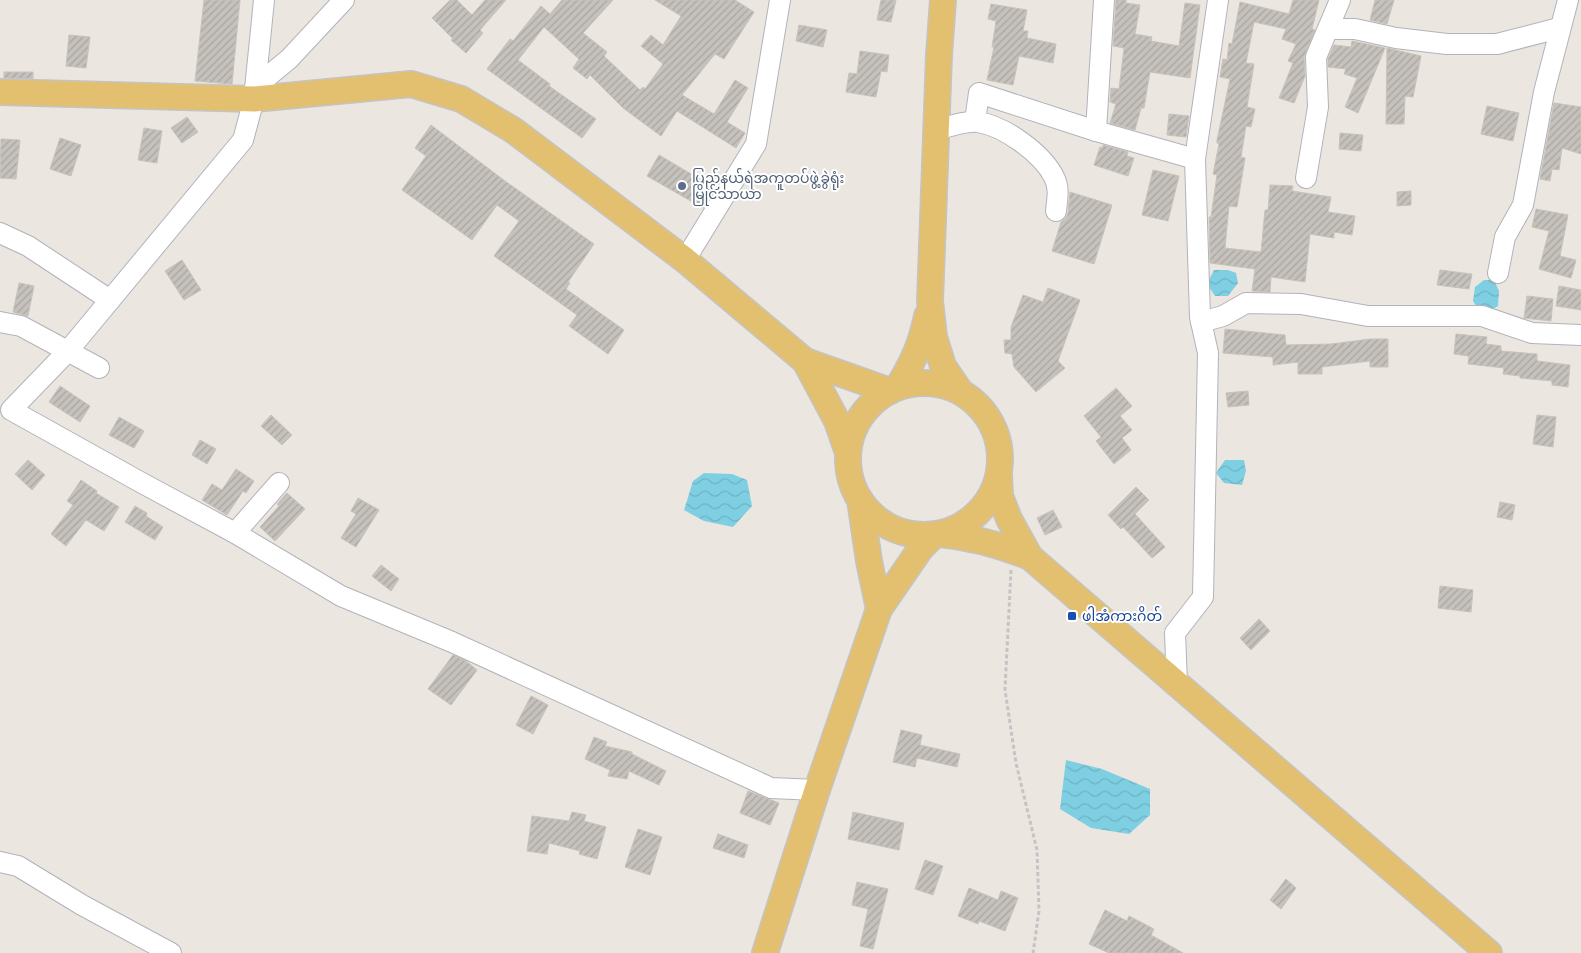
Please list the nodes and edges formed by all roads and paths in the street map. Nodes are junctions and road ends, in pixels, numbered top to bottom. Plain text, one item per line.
1 (264, 0) edge
2 (344, 0) edge
3 (780, 0) edge
4 (943, 0) edge
5 (1104, 0) edge
6 (1218, 0) edge
7 (1340, 0) edge
8 (1568, 0) edge
9 (1559, 28) junction
10 (1328, 29) junction
11 (0, 92) edge
12 (255, 93) junction
13 (975, 121) junction
14 (936, 130) junction
15 (1096, 131) junction
16 (1195, 159) junction
17 (1306, 178) dead end
18 (1056, 211) dead end
19 (0, 233) edge
20 (685, 260) junction
21 (1498, 273) dead end
22 (110, 300) junction
23 (930, 301) junction
24 (0, 322) edge
25 (1201, 322) junction
26 (1581, 335) edge
27 (67, 352) junction
28 (805, 361) junction
29 (99, 368) dead end
30 (894, 389) junction
31 (960, 391) junction
32 (848, 453) junction
33 (999, 470) junction
34 (279, 483) dead end
35 (860, 500) junction
36 (235, 532) junction
37 (937, 534) junction
38 (1021, 553) junction
39 (879, 609) junction
40 (1177, 684) junction
41 (817, 790) junction
42 (0, 862) edge
43 (171, 953) edge
44 (765, 953) edge
45 (1033, 953) edge
46 (1489, 953) edge

1 - 12 street
2 - 12 street
3 - 20 street
4 - 14 main road
5 - 15 street
6 - 16 street
7 - 10 street
8 - 9 street
9 - 10 street
9 - 21 street
10 - 17 street
11 - 12 main road
12 - 20 main road
12 - 22 street
13 - 14 street
13 - 15 street
13 - 18 street
14 - 23 main road
15 - 16 street
16 - 25 street
19 - 22 street
20 - 28 main road
22 - 27 street
23 - 30 main road
23 - 31 main road
24 - 27 street
25 - 26 street
25 - 40 street
27 - 29 street
27 - 36 street
28 - 30 main road
28 - 32 main road
30 - 31 main road
30 - 32 main road
31 - 33 main road
32 - 35 main road
33 - 37 main road
33 - 38 main road
34 - 36 street
35 - 37 main road
35 - 39 main road
36 - 41 street
37 - 38 main road
37 - 39 main road
38 - 40 main road
38 - 45 path
39 - 41 main road
40 - 46 main road
41 - 44 main road
42 - 43 street

